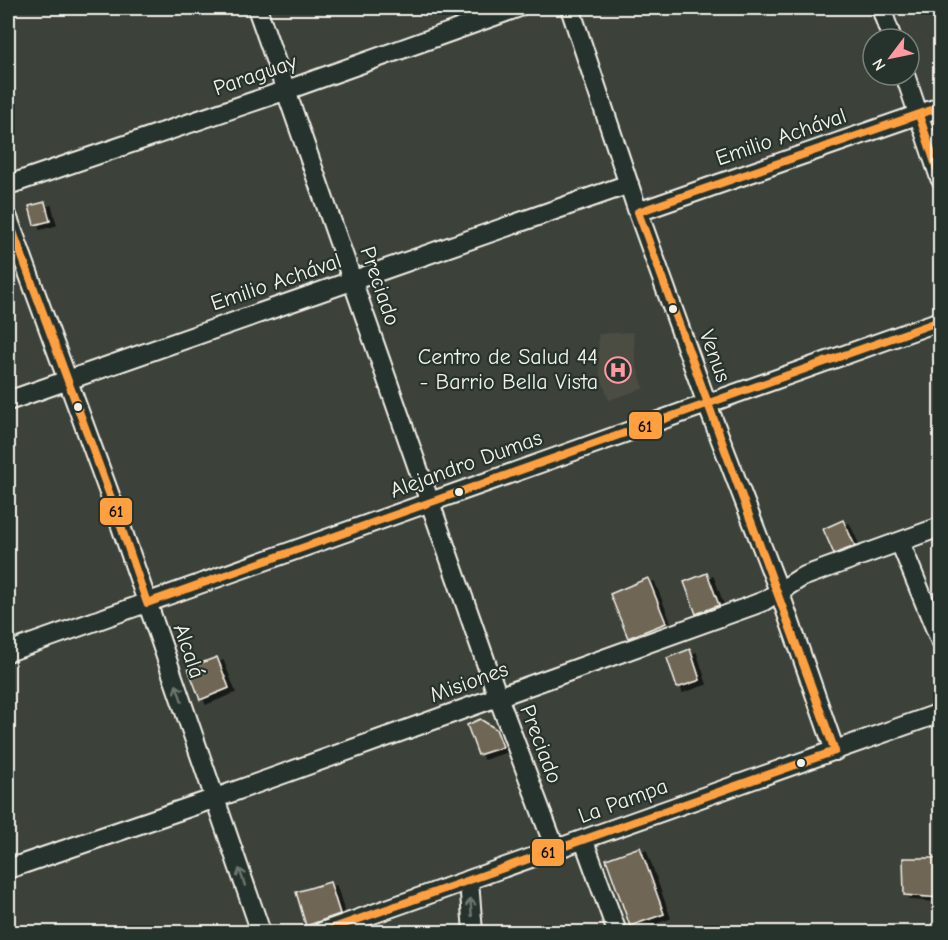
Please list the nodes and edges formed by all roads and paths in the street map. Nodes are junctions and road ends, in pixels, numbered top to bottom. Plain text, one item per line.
1 (256, 8) edge
2 (517, 8) edge
3 (881, 8) edge
4 (575, 9) edge
5 (888, 27) edge
6 (909, 87) edge
7 (286, 90) junction
8 (940, 107) edge
9 (919, 115) junction
10 (940, 178) edge
11 (629, 184) junction
12 (8, 185) edge
13 (638, 212) junction
14 (8, 218) edge
15 (353, 280) junction
16 (940, 321) edge
17 (67, 380) junction
18 (8, 401) edge
19 (707, 404) junction
20 (430, 502) junction
21 (940, 527) edge
22 (900, 542) junction
23 (779, 591) junction
24 (147, 603) junction
25 (940, 640) edge
26 (8, 652) edge
27 (498, 697) junction
28 (940, 713) edge
29 (835, 751) junction
30 (216, 798) junction
31 (584, 841) junction
32 (556, 851) junction
33 (8, 869) edge
34 (469, 881) junction
35 (261, 933) edge
36 (322, 933) edge
37 (473, 933) edge
38 (617, 933) edge

1 - 7 street, Preciado
2 - 7 street, Paraguay
3 - 5 street
4 - 11 street, Venus
6 - 9 street
7 - 12 street, Paraguay
7 - 15 street, Preciado
8 - 9 street, Emilio Achával
9 - 10 street
9 - 13 street, Emilio Achával
11 - 13 street, Venus
11 - 15 street, Emilio Achával
13 - 19 street, Venus
14 - 17 street, Alcalá
15 - 17 street, Emilio Achával
15 - 20 street, Preciado
16 - 19 street, Alejandro Dumas
17 - 18 street, Emilio Achával
17 - 24 street, Alcalá
19 - 20 street, Alejandro Dumas
19 - 23 street, Venus
20 - 24 street, Alejandro Dumas
20 - 27 street, Preciado
21 - 22 street, Misiones
22 - 23 street, Misiones
22 - 25 street
23 - 27 street, Misiones
23 - 29 street, Venus
24 - 26 street, Alejandro Dumas
30 -> 24 street, Alcalá
27 - 30 street, Misiones
27 - 32 street, Preciado
28 - 29 street, La Pampa
29 - 31 street, La Pampa
30 - 33 street, Misiones
35 -> 30 street, Alcalá
31 - 32 street, La Pampa
31 - 38 street
32 - 34 street, La Pampa
34 - 36 street, La Pampa
37 -> 34 street

